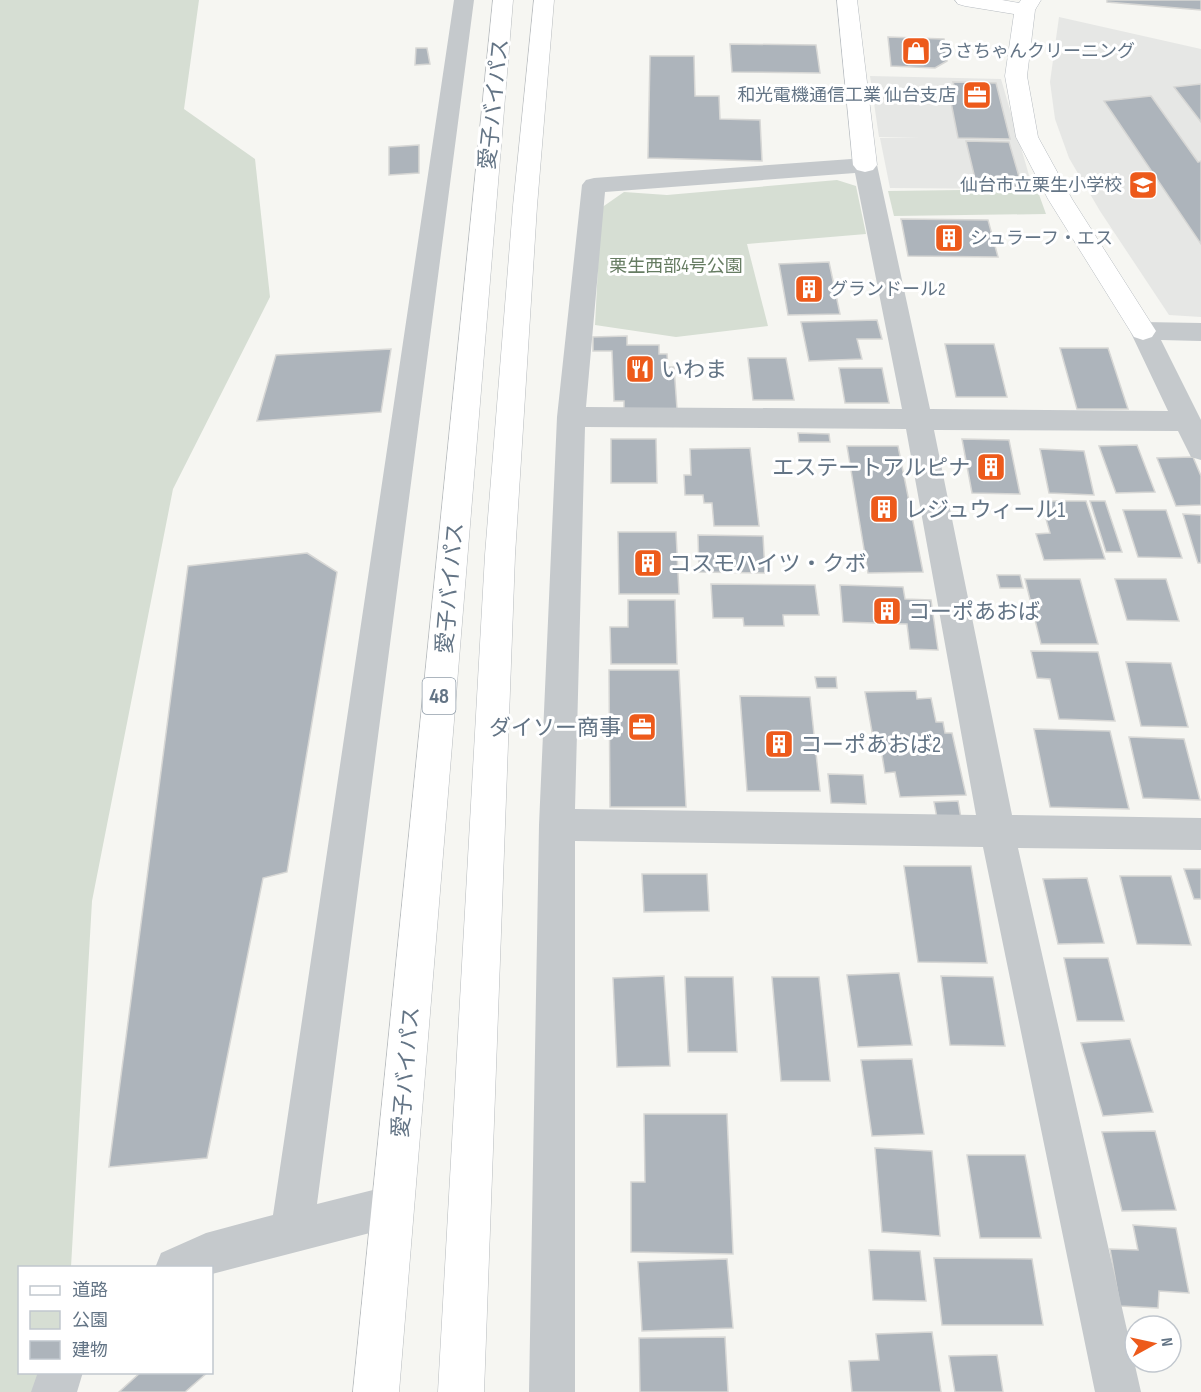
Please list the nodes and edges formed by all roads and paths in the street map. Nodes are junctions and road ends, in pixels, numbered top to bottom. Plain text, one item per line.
1 (464, 0) edge
2 (503, 0) edge
3 (544, 0) edge
4 (847, 0) edge
5 (965, 0) edge
6 (1028, 5) edge
7 (865, 165) junction
8 (1143, 331) junction
9 (1201, 332) edge
10 (571, 417) junction
11 (918, 419) junction
12 (1187, 421) junction
13 (1201, 449) edge
14 (557, 825) junction
15 (997, 831) junction
16 (1201, 834) edge
17 (393, 1206) junction
18 (292, 1232) junction
19 (180, 1266) edge
20 (60, 1374) edge
21 (54, 1392) edge
22 (376, 1392) edge
23 (461, 1392) edge
24 (552, 1392) edge
25 (1118, 1392) edge

1 - 18 street
2 - 17 main road, 愛子バイパス / 48
3 - 23 main road, 愛子バイパス
4 - 7 main road
5 - 6 main road
6 - 8 main road
7 - 10 street
7 - 11 street
8 - 9 street
8 - 12 street
10 - 11 street
10 - 14 street
11 - 12 street
11 - 15 street
12 - 13 street
14 - 15 street
14 - 24 street
15 - 16 street
15 - 25 street
17 - 18 street
17 - 22 main road, 愛子バイパス / 48
18 - 19 street
20 - 21 street

